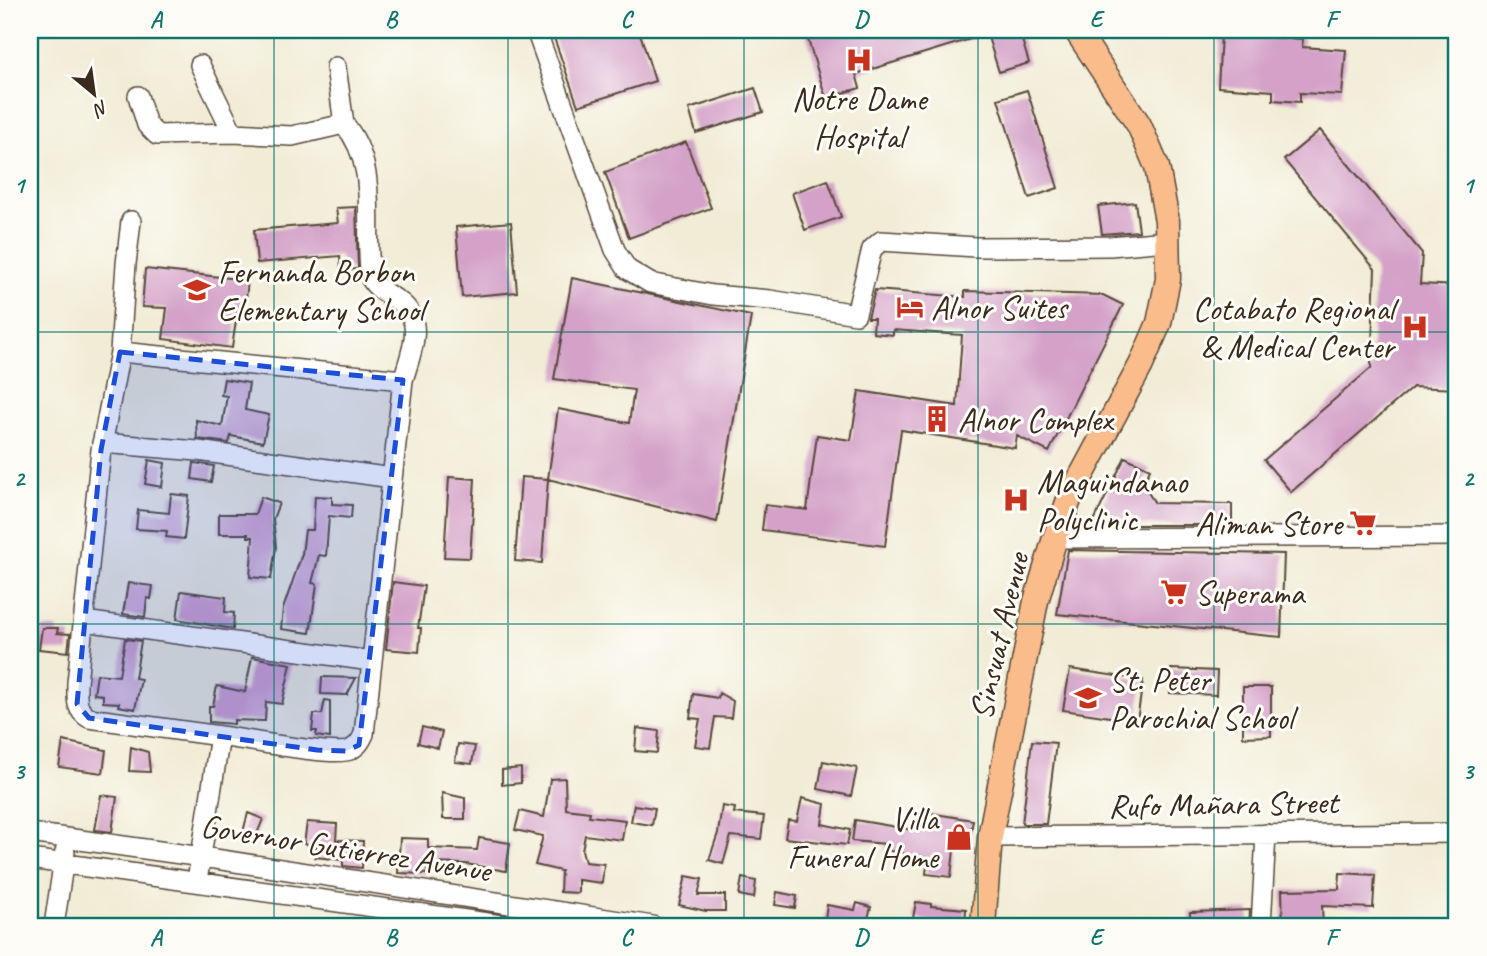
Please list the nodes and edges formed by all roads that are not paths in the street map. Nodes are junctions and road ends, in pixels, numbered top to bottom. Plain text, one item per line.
1 (536, 30) edge
2 (1076, 30) edge
3 (200, 65) dead end
4 (336, 67) dead end
5 (138, 96) dead end
6 (344, 124) junction
7 (233, 133) junction
8 (131, 221) dead end
9 (1167, 241) junction
10 (120, 352) junction
11 (403, 380) junction
12 (102, 443) junction
13 (392, 478) junction
14 (1457, 536) edge
15 (1055, 538) junction
16 (84, 621) junction
17 (372, 661) junction
18 (220, 736) junction
19 (30, 833) edge
20 (1457, 833) edge
21 (1266, 834) junction
22 (990, 837) junction
23 (68, 838) junction
24 (202, 857) junction
25 (30, 859) edge
26 (63, 864) junction
27 (197, 881) junction
28 (54, 926) edge
29 (509, 926) edge
30 (653, 926) edge
31 (983, 926) edge
32 (1261, 926) edge

1 - 9 street
2 - 9 main road, Sinsuat Avenue
3 - 7 street
4 - 6 street
5 - 7 street
6 - 7 street
6 - 11 street
8 - 10 street
9 - 15 main road, Sinsuat Avenue
10 - 11 street
10 - 12 street
11 - 13 street
12 - 13 street
12 - 16 street
13 - 17 street
14 - 15 street
15 - 22 main road, Sinsuat Avenue
16 - 17 street
16 - 18 street
17 - 18 street
18 - 24 street
19 - 23 street, Governor Gutierrez Avenue
20 - 21 street, Rufo Mañara Street
21 - 22 street, Rufo Mañara Street
21 - 32 street
22 - 31 main road, Sinsuat Avenue
23 - 24 street, Governor Gutierrez Avenue
23 - 26 street
24 - 27 street
24 - 30 street, Governor Gutierrez Avenue
25 - 26 street, Governor Gutierrez Avenue
26 - 27 street, Governor Gutierrez Avenue
26 - 28 street
27 - 29 street, Governor Gutierrez Avenue

